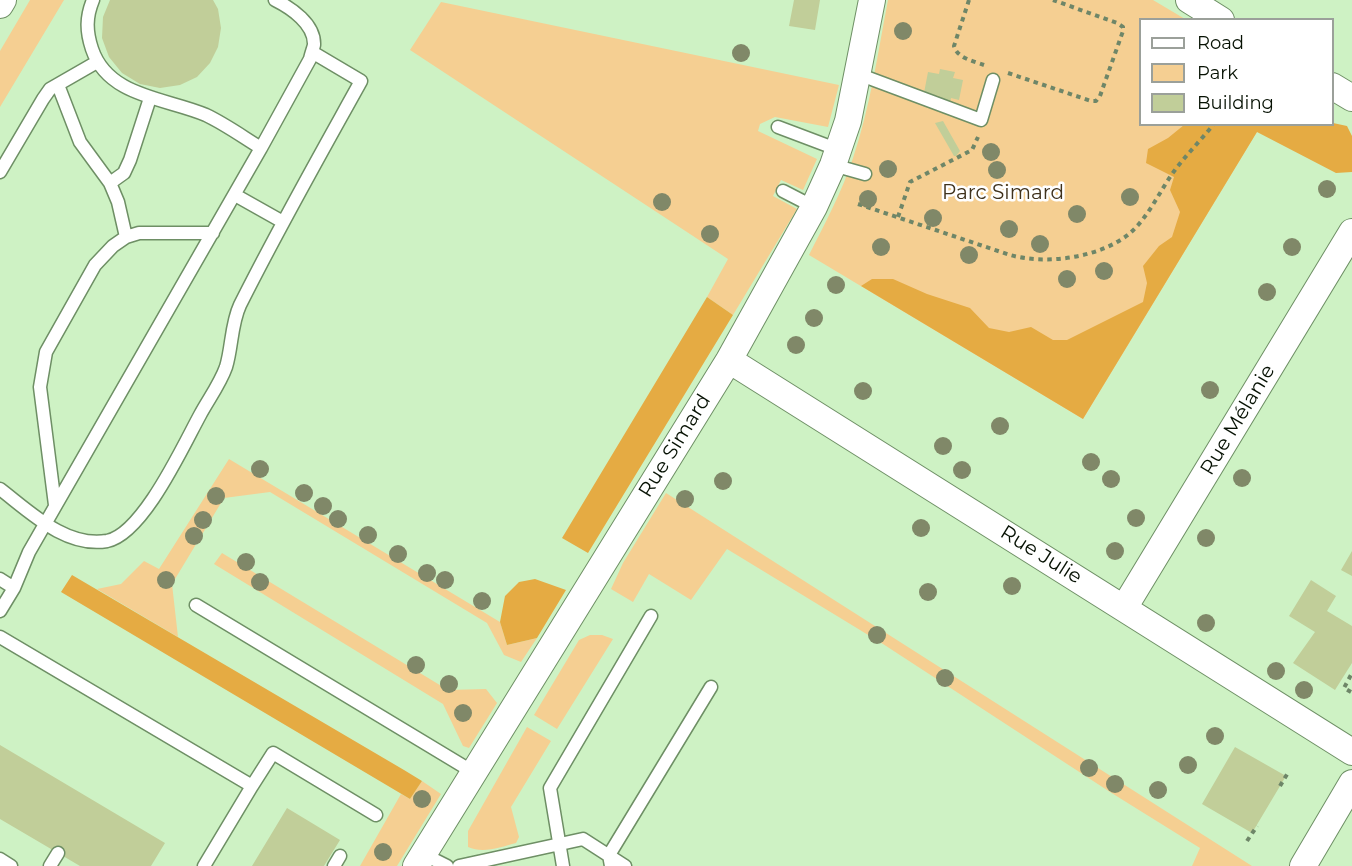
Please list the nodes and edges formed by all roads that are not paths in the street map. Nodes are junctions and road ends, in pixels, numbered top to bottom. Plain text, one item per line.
1 (3, 0) edge
2 (93, 0) edge
3 (872, 0) edge
4 (1189, 0) edge
5 (279, 1) edge
6 (0, 5) edge
7 (1218, 18) edge
8 (312, 52) junction
9 (97, 62) junction
10 (994, 72) road end
11 (858, 74) junction
12 (58, 85) junction
13 (1334, 87) edge
14 (150, 98) junction
15 (1352, 98) edge
16 (778, 128) dead end
17 (261, 148) junction
18 (836, 157) junction
19 (0, 172) edge
20 (865, 174) dead end
21 (110, 183) junction
22 (783, 191) dead end
23 (234, 195) junction
24 (814, 207) junction
25 (283, 222) junction
26 (1352, 232) edge
27 (213, 233) junction
28 (126, 237) junction
29 (729, 360) junction
30 (0, 489) edge
31 (56, 505) junction
32 (45, 524) junction
33 (0, 579) edge
34 (14, 588) junction
35 (196, 604) dead end
36 (1124, 608) junction
37 (0, 611) edge
38 (651, 616) dead end
39 (0, 637) edge
40 (711, 687) dead end
41 (1352, 752) edge
42 (473, 772) junction
43 (1352, 783) edge
44 (252, 786) junction
45 (376, 814) dead end
46 (559, 844) junction
47 (58, 853) dead end
48 (0, 859) edge
49 (420, 860) edge
50 (610, 861) edge
51 (11, 866) edge
52 (50, 866) edge
53 (204, 866) edge
54 (447, 866) edge
55 (459, 866) edge
56 (563, 866) edge
57 (625, 866) edge
58 (1303, 866) edge

1 - 6 street
2 - 9 lane
3 - 11 street, Rue Simard
4 - 7 street
5 - 8 lane
8 - 17 lane
8 - 25 lane
9 - 12 lane
9 - 14 lane
10 - 11 lane
11 - 18 street, Rue Simard
12 - 19 lane
12 - 21 lane
13 - 15 street
14 - 17 lane
14 - 21 lane
16 - 18 lane
17 - 23 lane
18 - 20 lane
18 - 24 street, Rue Simard
21 - 28 lane
22 - 24 lane
23 - 25 lane
23 - 27 lane
24 - 29 street, Rue Simard
25 - 32 lane
26 - 36 street, Rue Mélanie
27 - 28 lane
27 - 31 lane
28 - 31 lane
29 - 36 street, Rue Julie
29 - 42 street, Rue Simard
30 - 32 lane
31 - 32 lane
32 - 34 lane
33 - 34 lane
34 - 37 lane
35 - 42 lane
36 - 41 street, Rue Julie
38 - 46 lane
39 - 44 lane
40 - 50 lane
42 - 49 street, Rue Simard
43 - 58 street
44 - 45 lane
44 - 53 lane
46 - 50 lane
46 - 55 lane
46 - 56 lane
47 - 52 lane
48 - 51 lane
49 - 54 lane
50 - 57 lane

